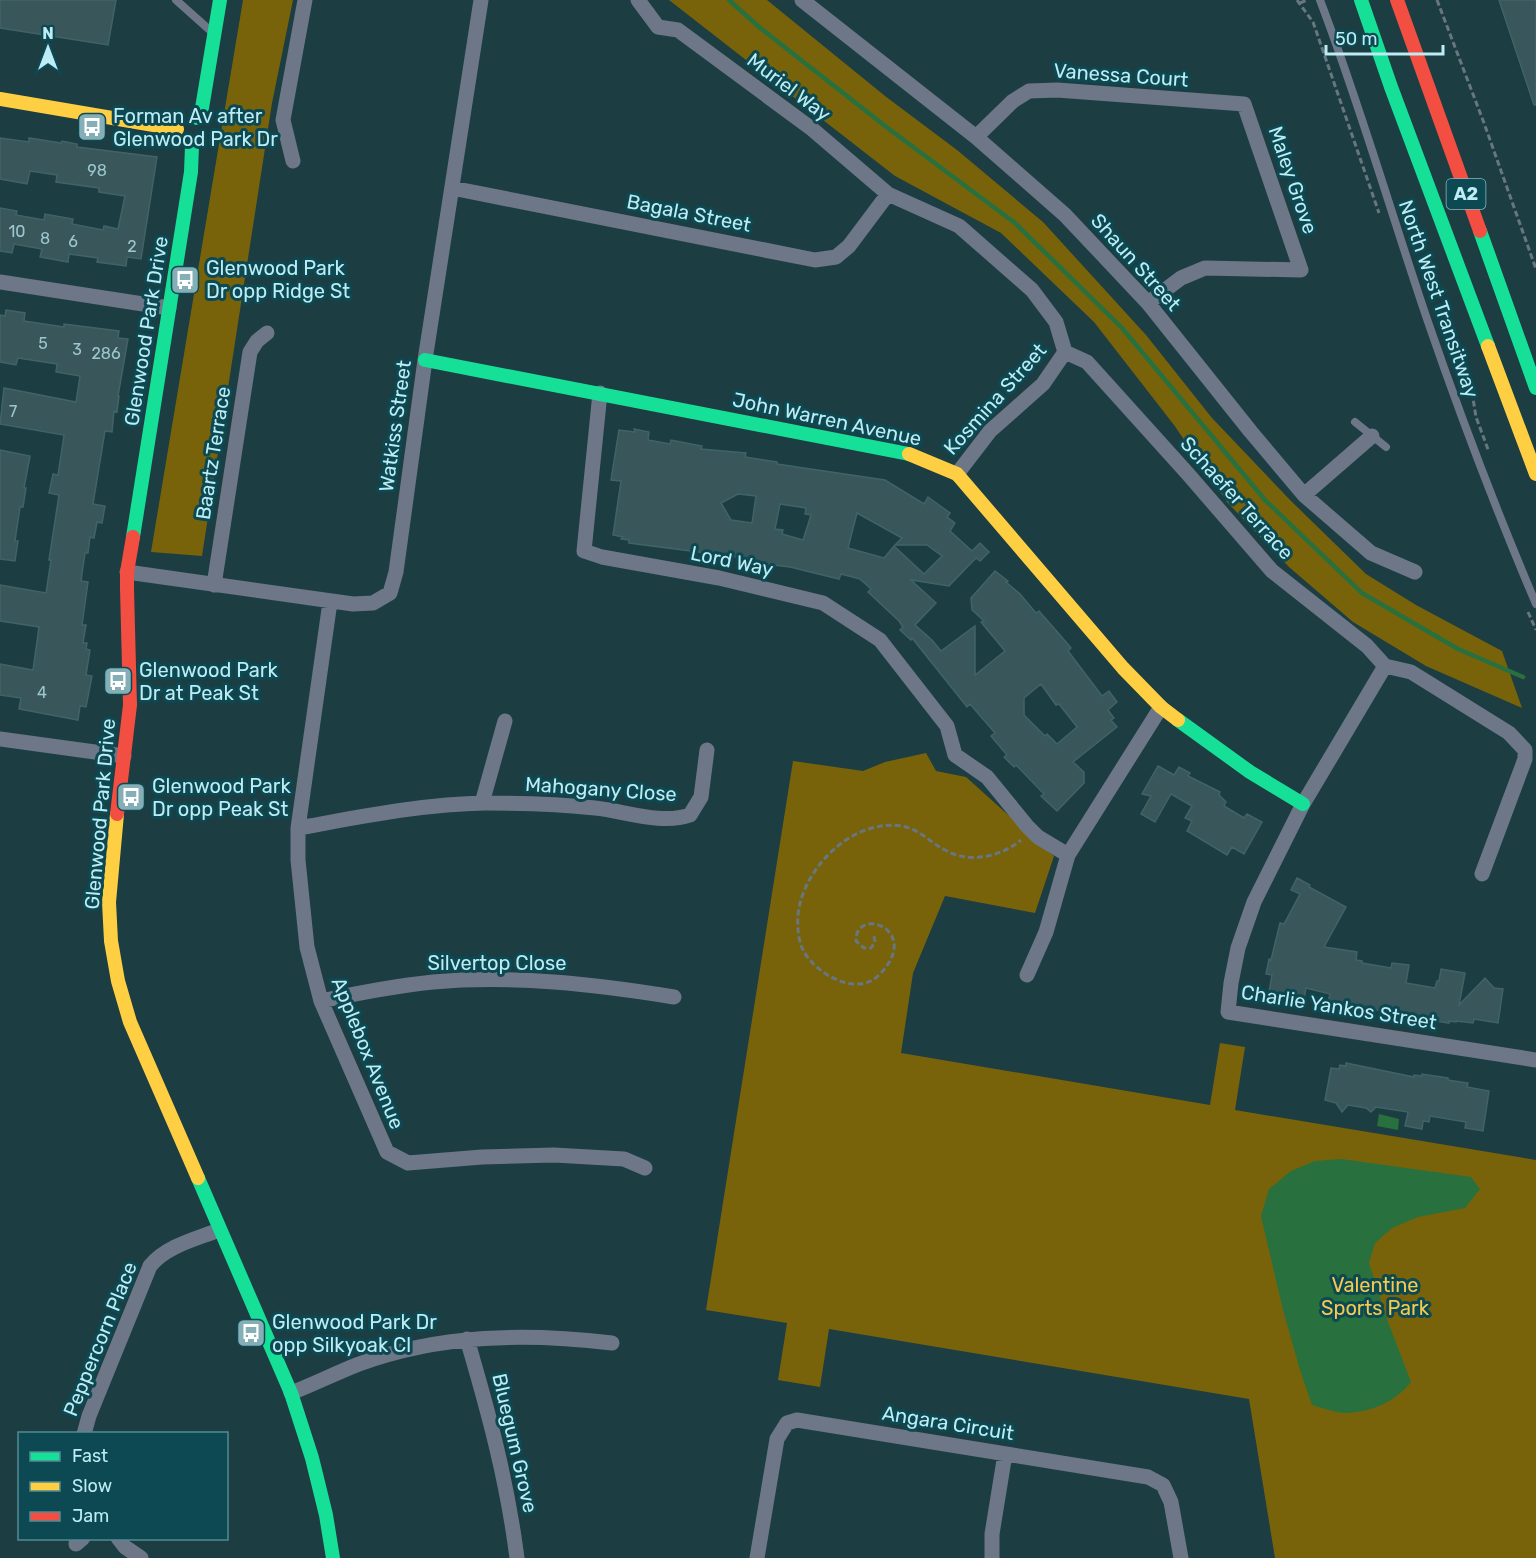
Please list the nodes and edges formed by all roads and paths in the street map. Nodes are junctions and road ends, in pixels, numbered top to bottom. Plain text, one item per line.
1 (176, 0) edge
2 (220, 0) edge
3 (305, 0) edge
4 (481, 0) edge
5 (639, 0) edge
6 (802, 0) edge
7 (1297, 0) edge
8 (1307, 0) edge
9 (1320, 0) edge
10 (1361, 0) edge
11 (1397, 0) edge
12 (1437, 0) edge
13 (214, 34) junction
14 (0, 99) edge
15 (1244, 104) joint
16 (177, 129) junction
17 (200, 133) junction
18 (976, 137) junction
19 (293, 161) dead end
20 (452, 188) junction
21 (888, 194) junction
22 (1536, 269) edge
23 (0, 282) edge
24 (1148, 303) junction
25 (169, 308) junction
26 (267, 333) dead end
27 (1065, 352) junction
28 (425, 360) junction
29 (1470, 374) dead end
30 (1536, 388) edge
31 (600, 393) junction
32 (1355, 422) dead end
33 (1371, 436) junction
34 (1386, 447) dead end
35 (1489, 452) dead end
36 (957, 474) junction
37 (1536, 474) edge
38 (1304, 495) junction
39 (127, 572) junction
40 (1415, 572) dead end
41 (214, 585) junction
42 (330, 602) junction
43 (1536, 604) edge
44 (1385, 666) junction
45 (1161, 707) junction
46 (505, 721) dead end
47 (0, 739) edge
48 (708, 750) dead end
49 (124, 756) junction
50 (482, 803) junction
51 (1303, 804) junction
52 (298, 828) junction
53 (1032, 831) junction
54 (1068, 855) junction
55 (1482, 874) dead end
56 (874, 936) dead end
57 (1027, 975) dead end
58 (674, 997) dead end
59 (321, 1001) junction
60 (1536, 1060) edge
61 (645, 1168) dead end
62 (219, 1230) junction
63 (467, 1339) junction
64 (612, 1343) dead end
65 (291, 1393) junction
66 (84, 1432) edge
67 (1005, 1454) junction
68 (119, 1540) edge
69 (141, 1558) edge
70 (333, 1558) edge
71 (517, 1558) edge
72 (757, 1558) edge
73 (992, 1558) edge
74 (1181, 1558) edge

1 - 13 lane
2 - 13 main road, Glenwood Park Drive
3 - 19 street
4 - 20 street, Watkiss Street
5 - 21 street, Muriel Way
6 - 18 street, Shaun Street
7 - 8 path
9 - 43 lane, North West Transitway
10 - 37 main road, A2
11 - 30 main road, A2
12 - 22 path
13 - 17 main road, Glenwood Park Drive
14 - 16 main road
15 - 18 street, Vanessa Court
15 - 24 street, Maley Grove
16 - 17 main road
16 - 17 main road
17 - 25 main road, Glenwood Park Drive
18 - 24 street, Shaun Street
20 - 21 street, Bagala Street
20 - 28 street, Watkiss Street
21 - 27 street, Muriel Way
23 - 25 street
24 - 38 street, Shaun Street
25 - 39 main road, Glenwood Park Drive
26 - 41 street, Baartz Terrace
27 - 36 street, Kosmina Street
27 - 44 street, Schaefer Terrace
28 - 31 main road, John Warren Avenue
28 - 42 street, Watkiss Street
29 - 35 path
31 - 36 main road, John Warren Avenue
31 - 53 street, Lord Way
32 - 33 lane
33 - 34 lane
33 - 38 street
36 - 45 main road, John Warren Avenue
38 - 40 street, Shaun Street
39 - 41 street, Watkiss Street
39 - 49 main road, Glenwood Park Drive
41 - 42 street, Watkiss Street
42 - 52 street, Applebox Avenue
44 - 51 street, Charlie Yankos Street
44 - 55 street
45 - 51 main road, John Warren Avenue
45 - 54 street
46 - 50 street
47 - 49 street
48 - 50 street, Mahogany Close
49 - 62 main road, Glenwood Park Drive
50 - 52 street, Mahogany Close
51 - 60 street, Charlie Yankos Street
52 - 59 street, Applebox Avenue
53 - 54 street
53 - 56 path
54 - 57 street
58 - 59 street, Silvertop Close
59 - 61 street, Applebox Avenue
62 - 65 main road, Glenwood Park Drive
62 - 66 street, Peppercorn Place
63 - 64 street
63 - 65 street
63 - 71 street, Bluegum Grove
65 - 70 main road, Glenwood Park Drive
67 - 72 street, Angara Circuit
67 - 73 street
67 - 74 street, Angara Circuit
68 - 69 street

